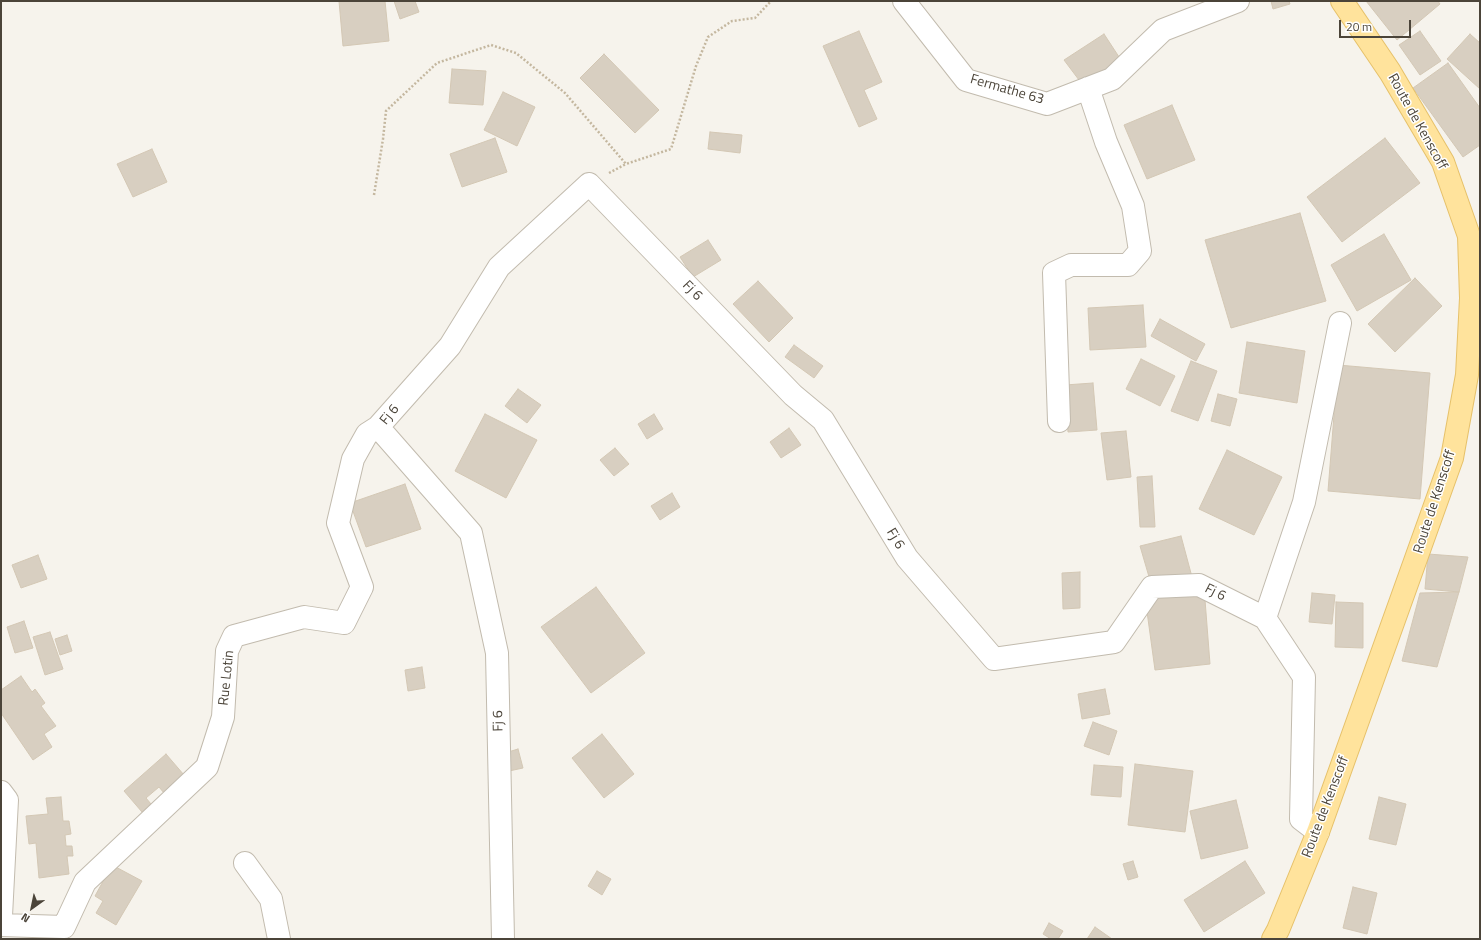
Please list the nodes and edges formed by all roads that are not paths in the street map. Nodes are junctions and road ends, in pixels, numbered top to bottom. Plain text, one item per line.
1 (904, 1) edge
2 (1238, 1) edge
3 (1342, 1) edge
4 (1088, 88) junction
5 (1340, 323) dead end
6 (1059, 421) dead end
7 (378, 427) junction
8 (1265, 618) junction
9 (1, 792) edge
10 (1318, 832) junction
11 (245, 863) dead end
12 (1, 916) edge
13 (1, 925) edge
14 (279, 939) edge
15 (504, 939) edge
16 (1273, 939) edge

1 - 4 street, Fermathe 63
2 - 4 street, Fermathe 63
3 - 10 main road, Route de Kenscoff
4 - 6 street
5 - 8 street
7 - 8 street, Fj 6
7 - 13 street, Rue Lotin
7 - 15 street, Fj 6
8 - 10 street, Fj 6
9 - 12 street
10 - 16 main road, Route de Kenscoff
11 - 14 street

